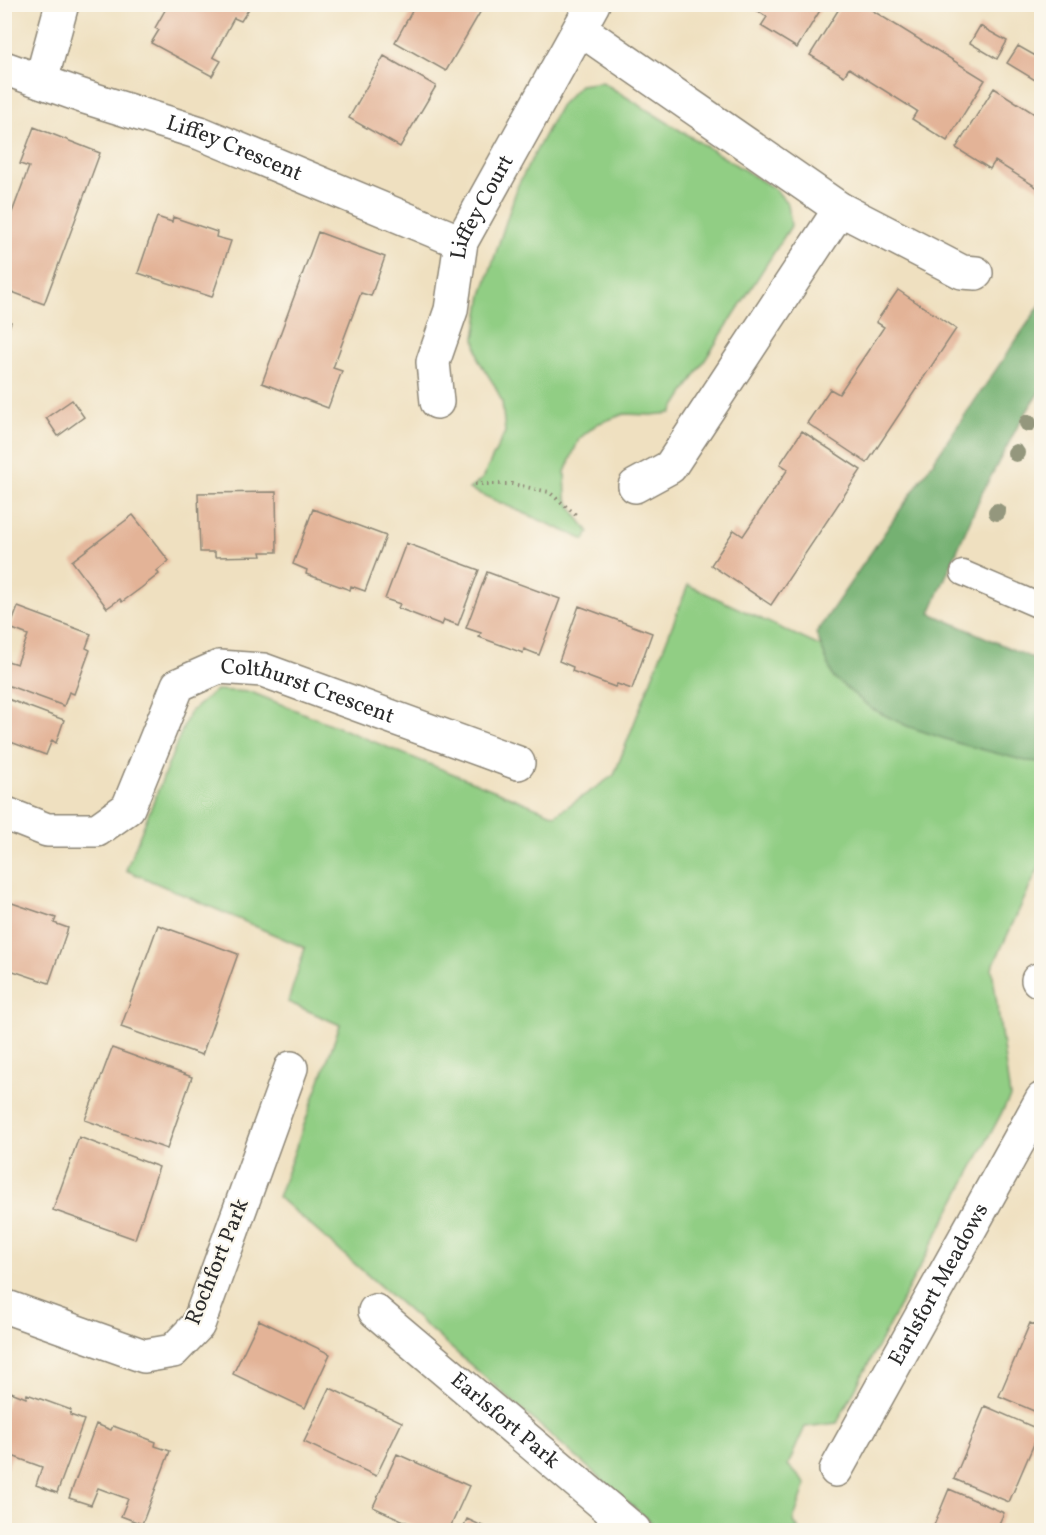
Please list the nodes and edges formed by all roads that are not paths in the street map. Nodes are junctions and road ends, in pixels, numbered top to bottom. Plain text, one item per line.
1 (62, 4) edge
2 (586, 17) edge
3 (4, 68) edge
4 (41, 81) junction
5 (840, 209) junction
6 (461, 242) junction
7 (976, 273) dead end
8 (437, 402) dead end
9 (635, 486) dead end
10 (963, 573) dead end
11 (1041, 607) edge
12 (518, 763) dead end
13 (4, 813) edge
14 (291, 1068) dead end
15 (1041, 1099) edge
16 (4, 1305) edge
17 (375, 1311) dead end
18 (836, 1470) dead end
19 (634, 1530) edge

1 - 4 street
2 - 5 street, Liffey Court
2 - 6 street, Liffey Court
3 - 4 street, Liffey Crescent
4 - 6 street, Liffey Crescent
5 - 7 street, Liffey Court
5 - 9 street
6 - 8 street, Liffey Court
10 - 11 lane
12 - 13 street, Colthurst Crescent
14 - 16 street, Rochfort Park
15 - 18 street, Earlsfort Meadows
17 - 19 street, Earlsfort Park

